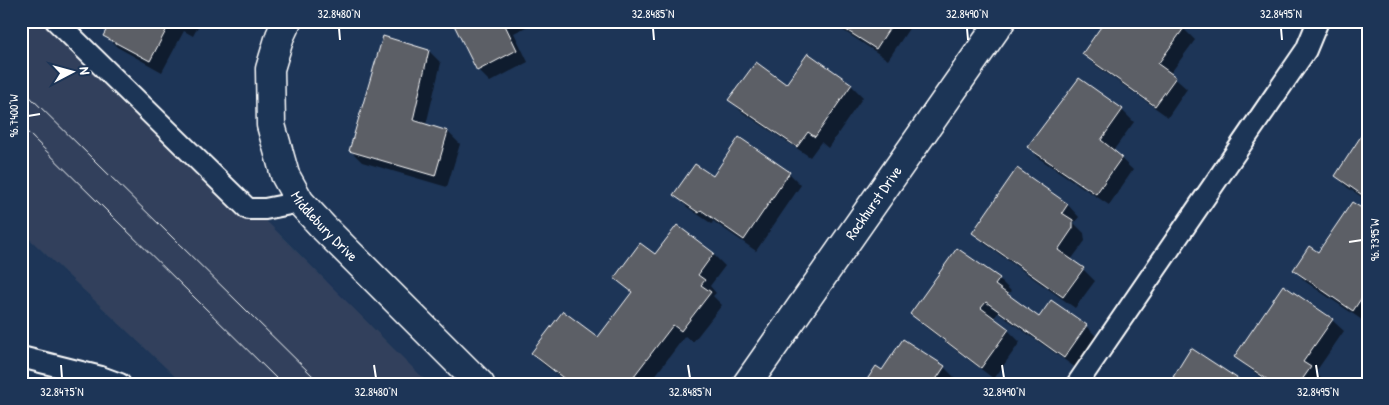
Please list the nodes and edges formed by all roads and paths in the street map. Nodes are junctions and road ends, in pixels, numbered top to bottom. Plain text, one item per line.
1 (56, 21) edge
2 (287, 21) edge
3 (1001, 21) edge
4 (1318, 21) edge
5 (300, 202) junction
6 (21, 357) edge
7 (120, 384) edge
8 (480, 384) edge
9 (748, 384) edge
10 (1077, 384) edge

1 - 5 lane
2 - 5 street, Middlebury Drive
3 - 9 street, Rockhurst Drive
4 - 10 lane
5 - 8 street, Middlebury Drive
6 - 7 lane

